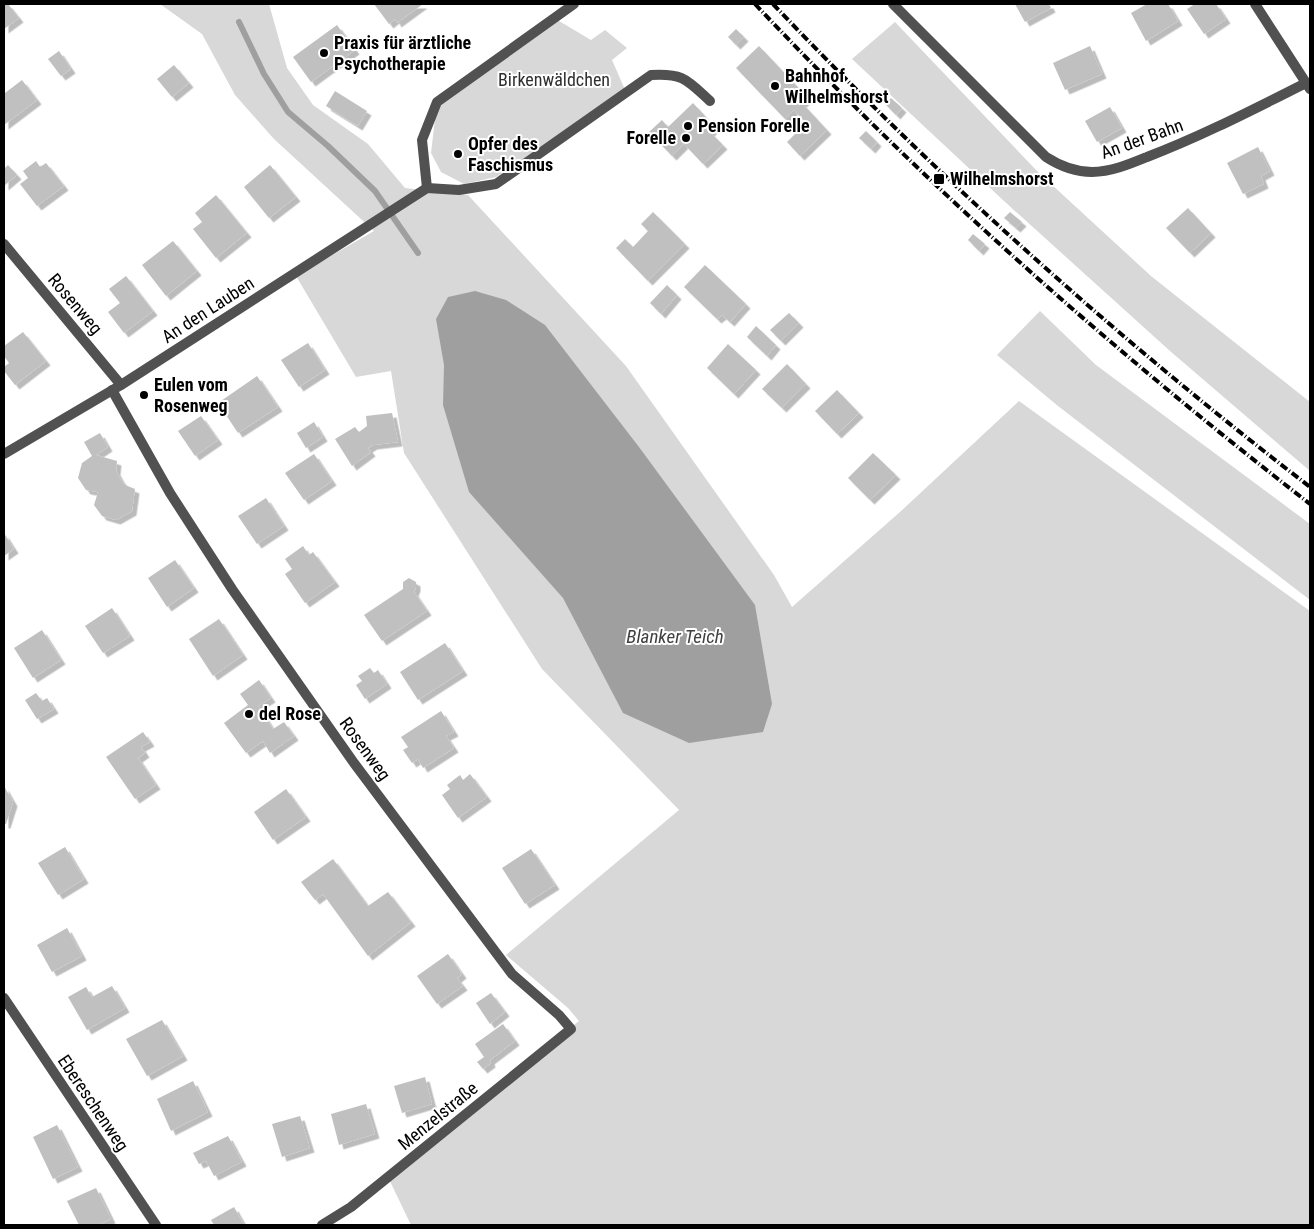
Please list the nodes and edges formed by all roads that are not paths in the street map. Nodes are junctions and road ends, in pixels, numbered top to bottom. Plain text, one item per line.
1 (574, 4) edge
2 (893, 4) edge
3 (1255, 4) edge
4 (1308, 86) edge
5 (710, 102) dead end
6 (427, 188) junction
7 (4, 244) edge
8 (117, 388) junction
9 (4, 454) edge
10 (4, 998) edge
11 (571, 1029) joint
12 (156, 1225) edge
13 (322, 1225) edge

1 - 6 street
2 - 4 street, An der Bahn
3 - 4 street
5 - 6 street
6 - 8 street, An den Lauben
7 - 8 street, Rosenweg
8 - 9 street, An den Lauben
8 - 11 street, Rosenweg
10 - 12 street, Ebereschenweg
11 - 13 street, Menzelstraße

